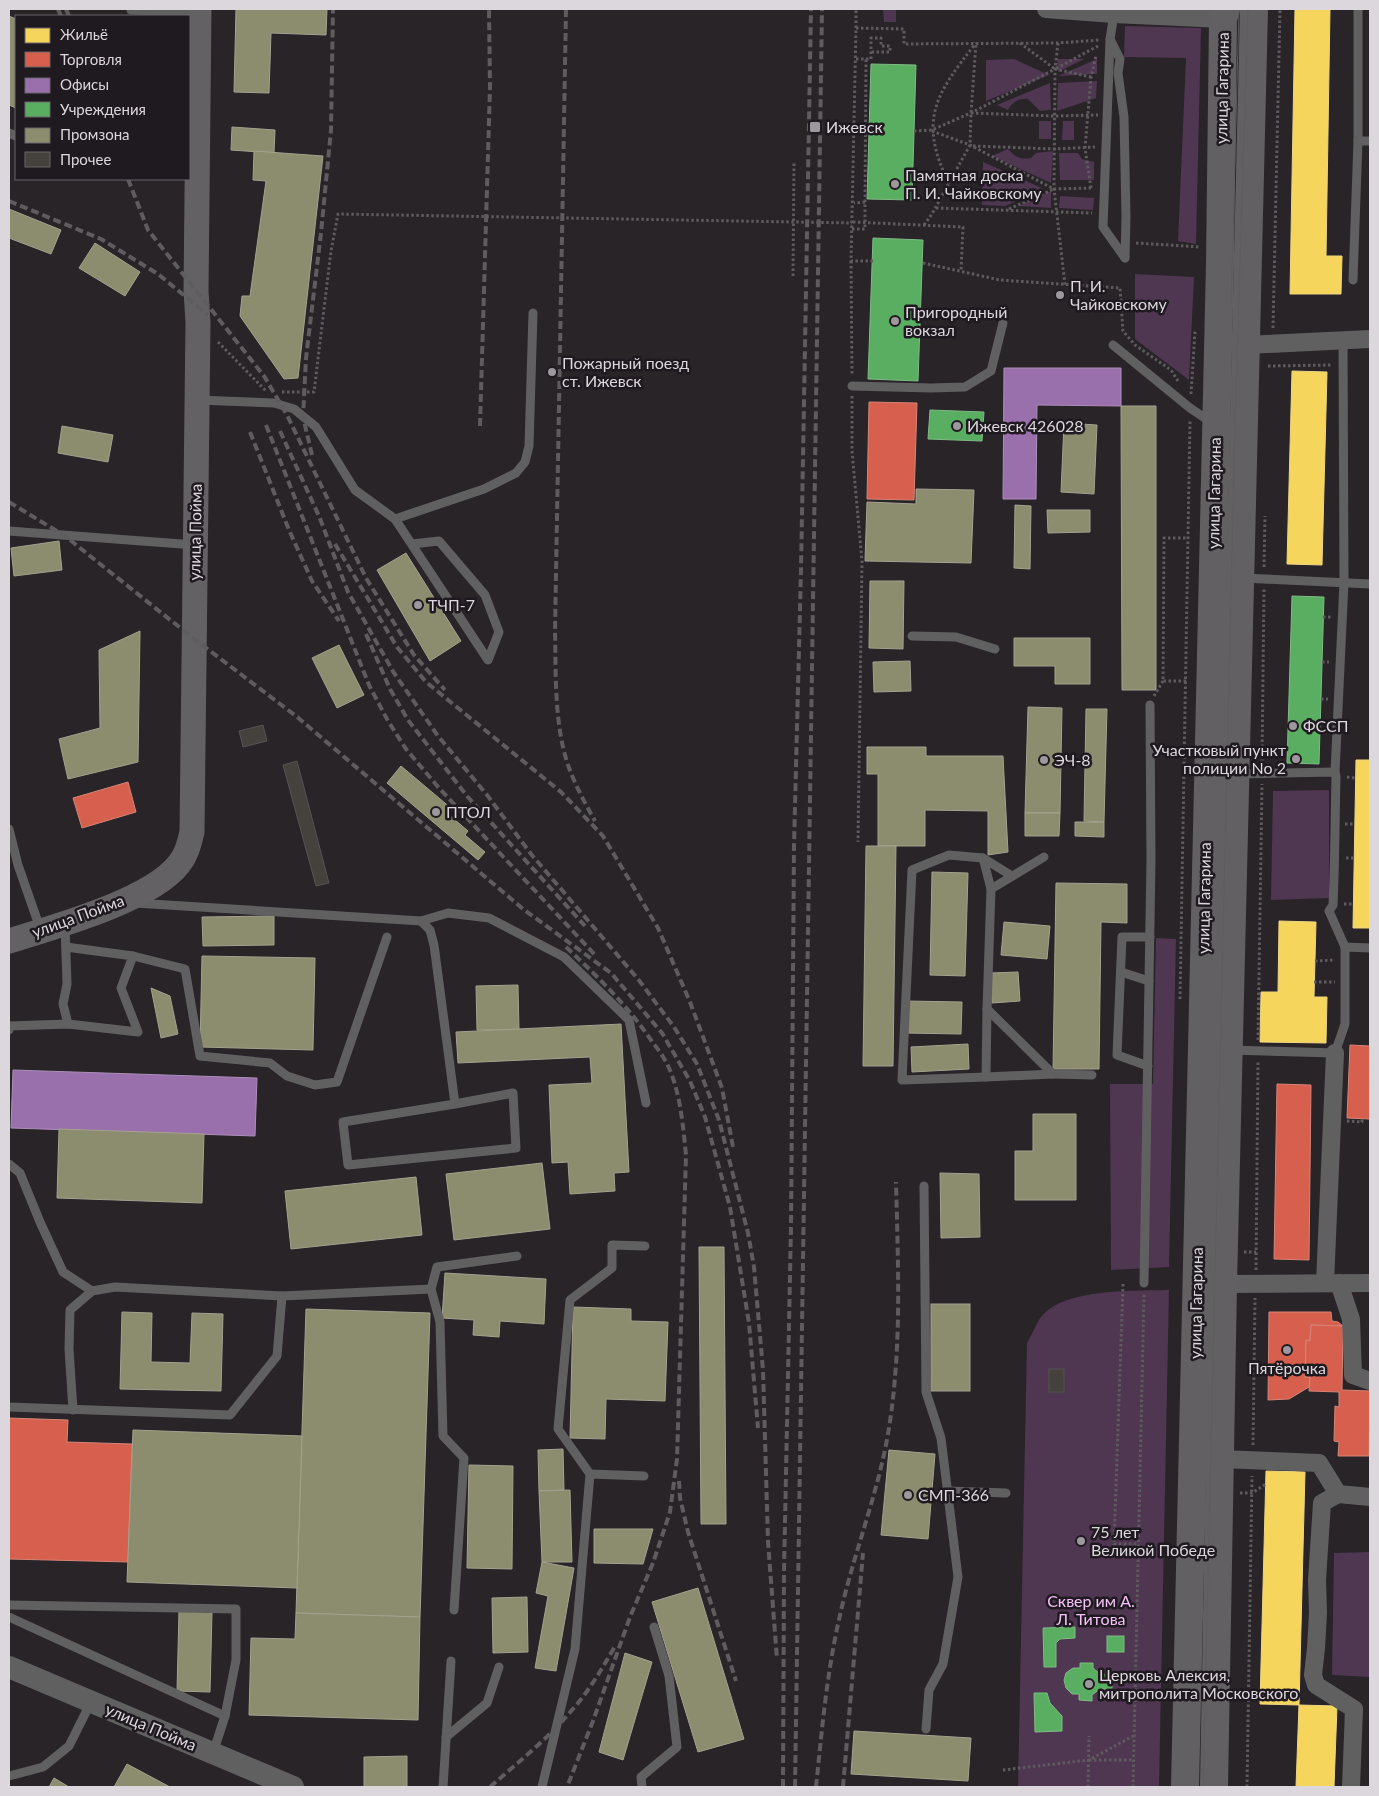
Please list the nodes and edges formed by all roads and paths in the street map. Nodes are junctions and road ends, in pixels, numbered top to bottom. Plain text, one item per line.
1 (131, 9) edge
2 (856, 9) edge
3 (1046, 9) edge
4 (1254, 9) edge
5 (1280, 9) edge
6 (1358, 9) edge
7 (199, 10) edge
8 (1224, 12) edge
9 (1114, 14) junction
10 (856, 28) junction
11 (1110, 39) junction
12 (976, 43) junction
13 (1020, 43) junction
14 (1058, 43) junction
15 (871, 52) junction
16 (856, 59) junction
17 (866, 59) junction
18 (1055, 69) junction
19 (1091, 77) dead end
20 (971, 113) junction
21 (1098, 115) dead end
22 (1054, 116) junction
23 (855, 128) junction
24 (868, 128) junction
25 (932, 130) junction
26 (914, 131) dead end
27 (1358, 140) junction
28 (1370, 141) edge
29 (970, 146) junction
30 (1098, 147) dead end
31 (1056, 149) junction
32 (193, 156) edge
33 (794, 163) dead end
34 (949, 184) junction
35 (1091, 188) dead end
36 (1054, 189) junction
37 (865, 202) junction
38 (936, 208) junction
39 (1007, 210) junction
40 (1057, 211) junction
41 (1092, 213) dead end
42 (793, 221) junction
43 (852, 223) junction
44 (865, 223) junction
45 (924, 225) junction
46 (852, 229) junction
47 (851, 261) junction
48 (873, 261) dead end
49 (923, 263) dead end
50 (961, 271) junction
51 (793, 276) dead end
52 (1353, 280) dead end
53 (1065, 285) junction
54 (533, 313) dead end
55 (198, 322) junction
56 (1003, 323) dead end
57 (1370, 339) edge
58 (1343, 340) junction
59 (1260, 344) junction
60 (1113, 345) dead end
61 (1343, 365) junction
62 (1268, 366) junction
63 (1267, 371) dead end
64 (852, 386) junction
65 (1181, 387) dead end
66 (197, 400) junction
67 (1215, 425) junction
68 (1265, 512) dead end
69 (396, 519) junction
70 (9, 531) edge
71 (1188, 538) dead end
72 (412, 544) junction
73 (195, 545) junction
74 (1253, 578) junction
75 (1344, 582) junction
76 (1370, 584) edge
77 (912, 636) dead end
78 (995, 648) dead end
79 (1186, 681) dead end
80 (1150, 705) dead end
81 (1335, 772) junction
82 (1249, 774) junction
83 (9, 829) edge
84 (858, 842) dead end
85 (1044, 857) dead end
86 (983, 858) junction
87 (1012, 876) junction
88 (991, 889) junction
89 (119, 902) junction
90 (421, 921) junction
91 (64, 923) junction
92 (41, 931) junction
93 (387, 937) dead end
94 (1150, 937) junction
95 (9, 941) edge
96 (66, 947) junction
97 (1344, 947) junction
98 (1370, 948) edge
99 (132, 956) junction
100 (1343, 960) junction
101 (1315, 961) dead end
102 (1121, 972) junction
103 (1149, 981) junction
104 (1314, 982) dead end
105 (1344, 982) junction
106 (988, 1009) junction
107 (68, 1024) junction
108 (9, 1030) edge
109 (1229, 1050) junction
110 (1258, 1050) junction
111 (1335, 1053) junction
112 (1148, 1066) junction
113 (1053, 1074) junction
114 (1092, 1075) dead end
115 (986, 1077) junction
116 (646, 1103) dead end
117 (455, 1104) junction
118 (9, 1164) edge
119 (924, 1186) dead end
120 (644, 1246) dead end
121 (517, 1256) dead end
122 (1144, 1283) joint
123 (1210, 1283) junction
124 (1332, 1283) junction
125 (1370, 1283) edge
126 (1123, 1284) dead end
127 (1256, 1285) junction
128 (431, 1289) junction
129 (92, 1291) junction
130 (282, 1296) junction
131 (1370, 1381) edge
132 (9, 1407) edge
133 (73, 1410) junction
134 (1220, 1459) junction
135 (1253, 1460) junction
136 (590, 1474) junction
137 (644, 1476) dead end
138 (1266, 1484) dead end
139 (947, 1491) junction
140 (1006, 1492) dead end
141 (1240, 1493) dead end
142 (1252, 1493) junction
143 (1338, 1494) junction
144 (1370, 1497) edge
145 (1138, 1544) junction
146 (9, 1605) edge
147 (454, 1610) dead end
148 (9, 1616) edge
149 (654, 1627) dead end
150 (451, 1661) dead end
151 (9, 1667) edge
152 (499, 1667) dead end
153 (92, 1702) junction
154 (1362, 1708) edge
155 (225, 1716) junction
156 (926, 1729) dead end
157 (1089, 1736) dead end
158 (1134, 1736) junction
159 (446, 1738) junction
160 (213, 1753) junction
161 (1089, 1760) junction
162 (1133, 1760) junction
163 (1003, 1770) dead end
164 (9, 1776) edge
165 (293, 1787) edge
166 (443, 1787) edge
167 (542, 1787) edge
168 (642, 1787) edge
169 (1088, 1787) edge
170 (1132, 1787) edge
171 (1185, 1787) edge
172 (1214, 1787) edge
173 (1247, 1787) edge
174 (1351, 1787) edge

1 - 7 lane
2 - 10 path
3 - 9 street
4 - 59 main road, улица Гагарина
5 - 59 path
6 - 27 lane
7 - 32 main road, улица Пойма
8 - 9 street
8 - 67 main road, улица Гагарина
9 - 11 lane
10 - 12 path
10 - 16 path
11 - 11 lane
11 - 14 path
11 - 18 path
12 - 13 path
12 - 20 path
12 - 25 path
13 - 14 path
13 - 18 path
14 - 18 path
15 - 15 path
15 - 17 path
16 - 17 path
16 - 23 path
17 - 24 path
18 - 19 path
18 - 20 path
18 - 22 path
20 - 22 path
20 - 25 path
20 - 29 path
21 - 22 path
22 - 31 path
23 - 24 path
23 - 43 path
24 - 37 path
25 - 26 path
25 - 29 path
25 - 34 path
27 - 28 lane
27 - 52 lane
29 - 31 path
29 - 34 path
29 - 36 path
30 - 31 path
31 - 36 path
32 - 55 main road, улица Пойма
33 - 42 path
34 - 38 path
35 - 36 path
36 - 39 path
36 - 40 path
37 - 44 path
37 - 44 path
38 - 39 path
38 - 45 path
39 - 40 path
40 - 41 path
40 - 53 path
42 - 43 path
42 - 51 path
42 - 55 path
43 - 46 path
44 - 45 path
44 - 46 path
45 - 50 path
46 - 47 path
47 - 48 path
47 - 64 path
49 - 50 path
50 - 53 path
53 - 65 path
54 - 69 lane
55 - 66 main road, улица Пойма
56 - 64 lane
57 - 58 street
58 - 59 street
58 - 61 lane
59 - 62 path
59 - 74 main road, улица Гагарина
60 - 67 lane
61 - 62 path
61 - 75 lane
62 - 63 path
64 - 84 path
66 - 69 lane
66 - 73 main road, улица Пойма
67 - 123 main road, улица Гагарина
68 - 74 path
69 - 72 lane
70 - 73 lane
71 - 79 path
72 - 72 lane
73 - 89 main road, улица Пойма
74 - 75 lane
74 - 82 main road, улица Гагарина
74 - 82 path
75 - 76 lane
75 - 81 lane
77 - 78 lane
80 - 94 lane
81 - 82 lane
81 - 97 lane
82 - 109 main road, улица Гагарина
82 - 110 path
83 - 92 lane
85 - 87 lane
86 - 87 lane
86 - 88 lane
86 - 115 lane
87 - 88 lane
88 - 106 lane
89 - 90 lane
89 - 91 main road, улица Пойма
90 - 116 lane
90 - 117 lane
91 - 92 main road, улица Пойма
91 - 96 lane
92 - 95 main road, улица Пойма
93 - 99 lane
94 - 102 lane
94 - 103 lane
96 - 99 lane
96 - 107 lane
97 - 98 lane
97 - 100 lane
99 - 107 lane
100 - 101 path
100 - 105 lane
102 - 103 lane
102 - 112 lane
103 - 112 lane
104 - 105 path
105 - 111 lane
106 - 113 lane
106 - 115 lane
107 - 108 lane
109 - 110 lane
109 - 123 main road, улица Гагарина
110 - 111 lane
110 - 127 path
111 - 124 street
112 - 122 lane
113 - 114 lane
113 - 115 lane
117 - 117 lane
118 - 129 lane
119 - 139 lane
120 - 136 lane
121 - 128 lane
122 - 145 path
123 - 127 street
123 - 134 main road, улица Гагарина
123 - 171 main road, улица Гагарина
124 - 125 street
124 - 127 street
124 - 131 street
126 - 145 path
127 - 135 path
128 - 130 lane
128 - 147 lane
129 - 130 lane
129 - 133 lane
130 - 133 lane
132 - 133 lane
134 - 135 street
134 - 172 main road, улица Гагарина
135 - 142 path
135 - 143 street
136 - 137 lane
136 - 167 lane
138 - 142 path
139 - 140 lane
139 - 156 lane
141 - 142 path
142 - 173 path
143 - 144 street
143 - 154 street
145 - 158 path
146 - 155 lane
148 - 155 lane
149 - 168 lane
150 - 159 lane
151 - 153 street, улица Пойма
152 - 159 lane
153 - 160 street, улица Пойма
153 - 164 lane
154 - 174 street
155 - 160 lane
157 - 161 path
158 - 161 path
158 - 162 path
159 - 166 lane
160 - 165 street, улица Пойма
161 - 162 path
161 - 163 path
161 - 169 path
162 - 170 path

